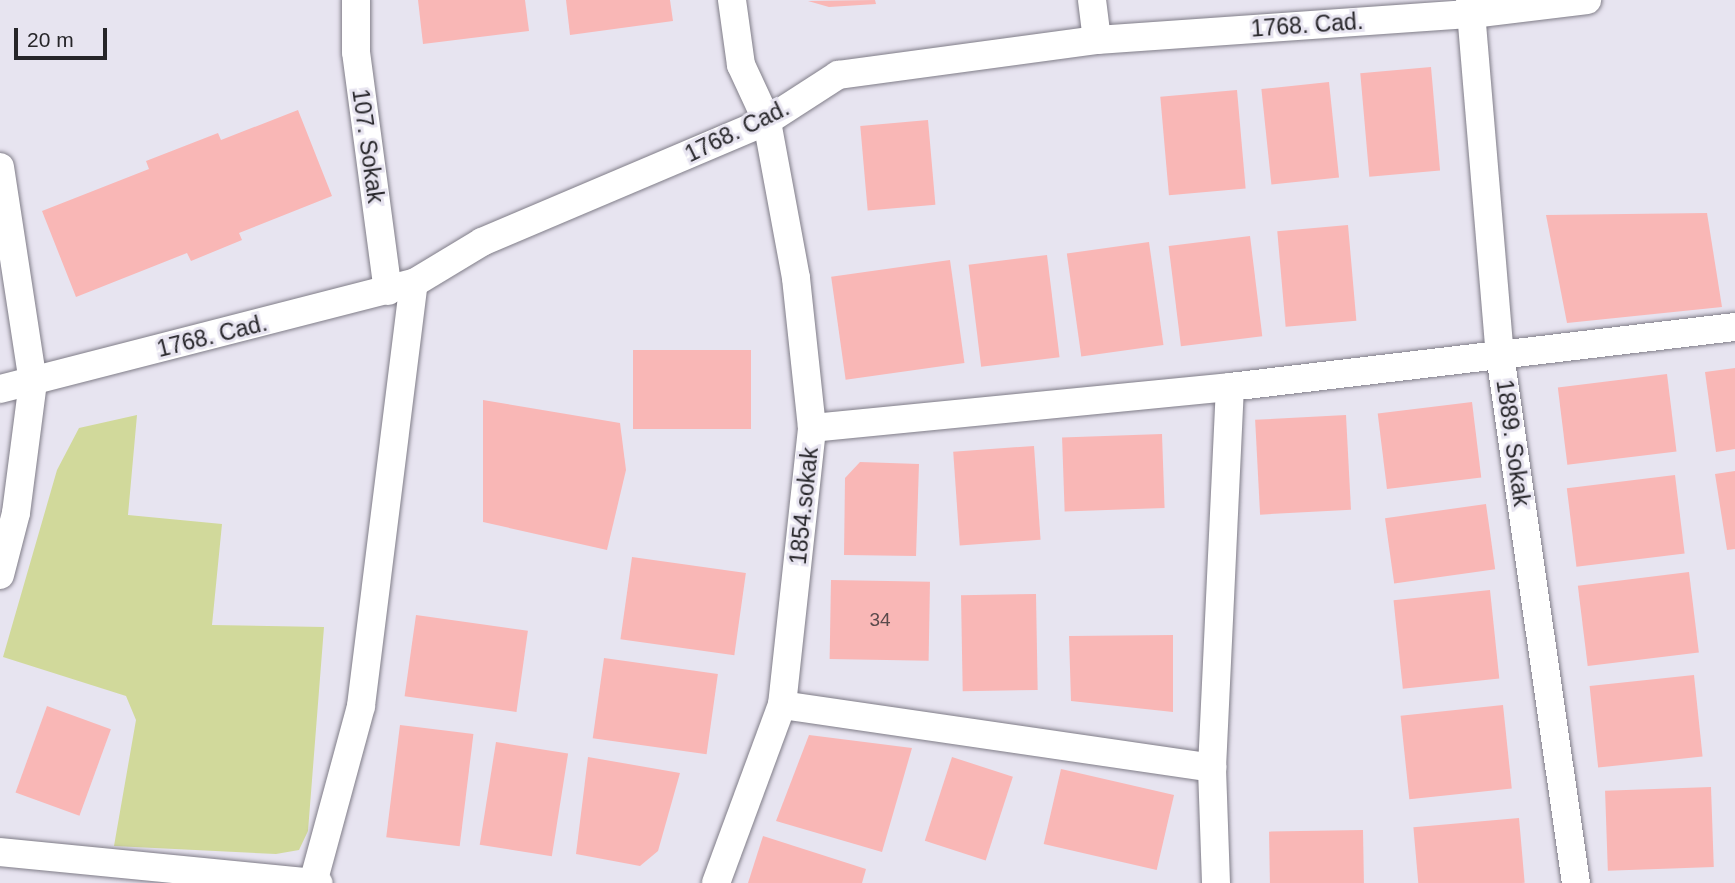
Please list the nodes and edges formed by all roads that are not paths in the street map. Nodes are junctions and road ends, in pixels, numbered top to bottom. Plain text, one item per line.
1 (356, 0) edge
2 (732, 0) edge
3 (1093, 0) edge
4 (1587, 0) edge
5 (1471, 7) edge
6 (1097, 40) junction
7 (767, 121) junction
8 (0, 167) edge
9 (401, 287) junction
10 (1735, 327) edge
11 (1500, 355) junction
12 (33, 382) junction
13 (1230, 387) junction
14 (0, 389) edge
15 (812, 428) junction
16 (0, 575) edge
17 (782, 705) junction
18 (1212, 768) junction
19 (0, 852) edge
20 (315, 883) edge
21 (716, 883) edge
22 (1216, 883) edge
23 (1576, 883) edge

1 - 9 street, 107. Sokak
2 - 7 street, 1854.sokak
3 - 6 street
4 - 5 street, 1768. Cad.
5 - 6 street, 1768. Cad.
5 - 11 street, 1889. Sokak
6 - 7 street, 1768. Cad.
7 - 9 street, 1768. Cad.
7 - 15 street, 1854.sokak
8 - 12 street
9 - 12 street, 1768. Cad.
9 - 20 street, 107. Sokak
10 - 11 street
11 - 13 street
11 - 23 street, 1889. Sokak
12 - 14 street, 1768. Cad.
12 - 16 street
13 - 15 street
13 - 18 street
15 - 17 street, 1854.sokak
17 - 18 street
17 - 21 street, 1854.sokak
18 - 22 street
19 - 20 street

